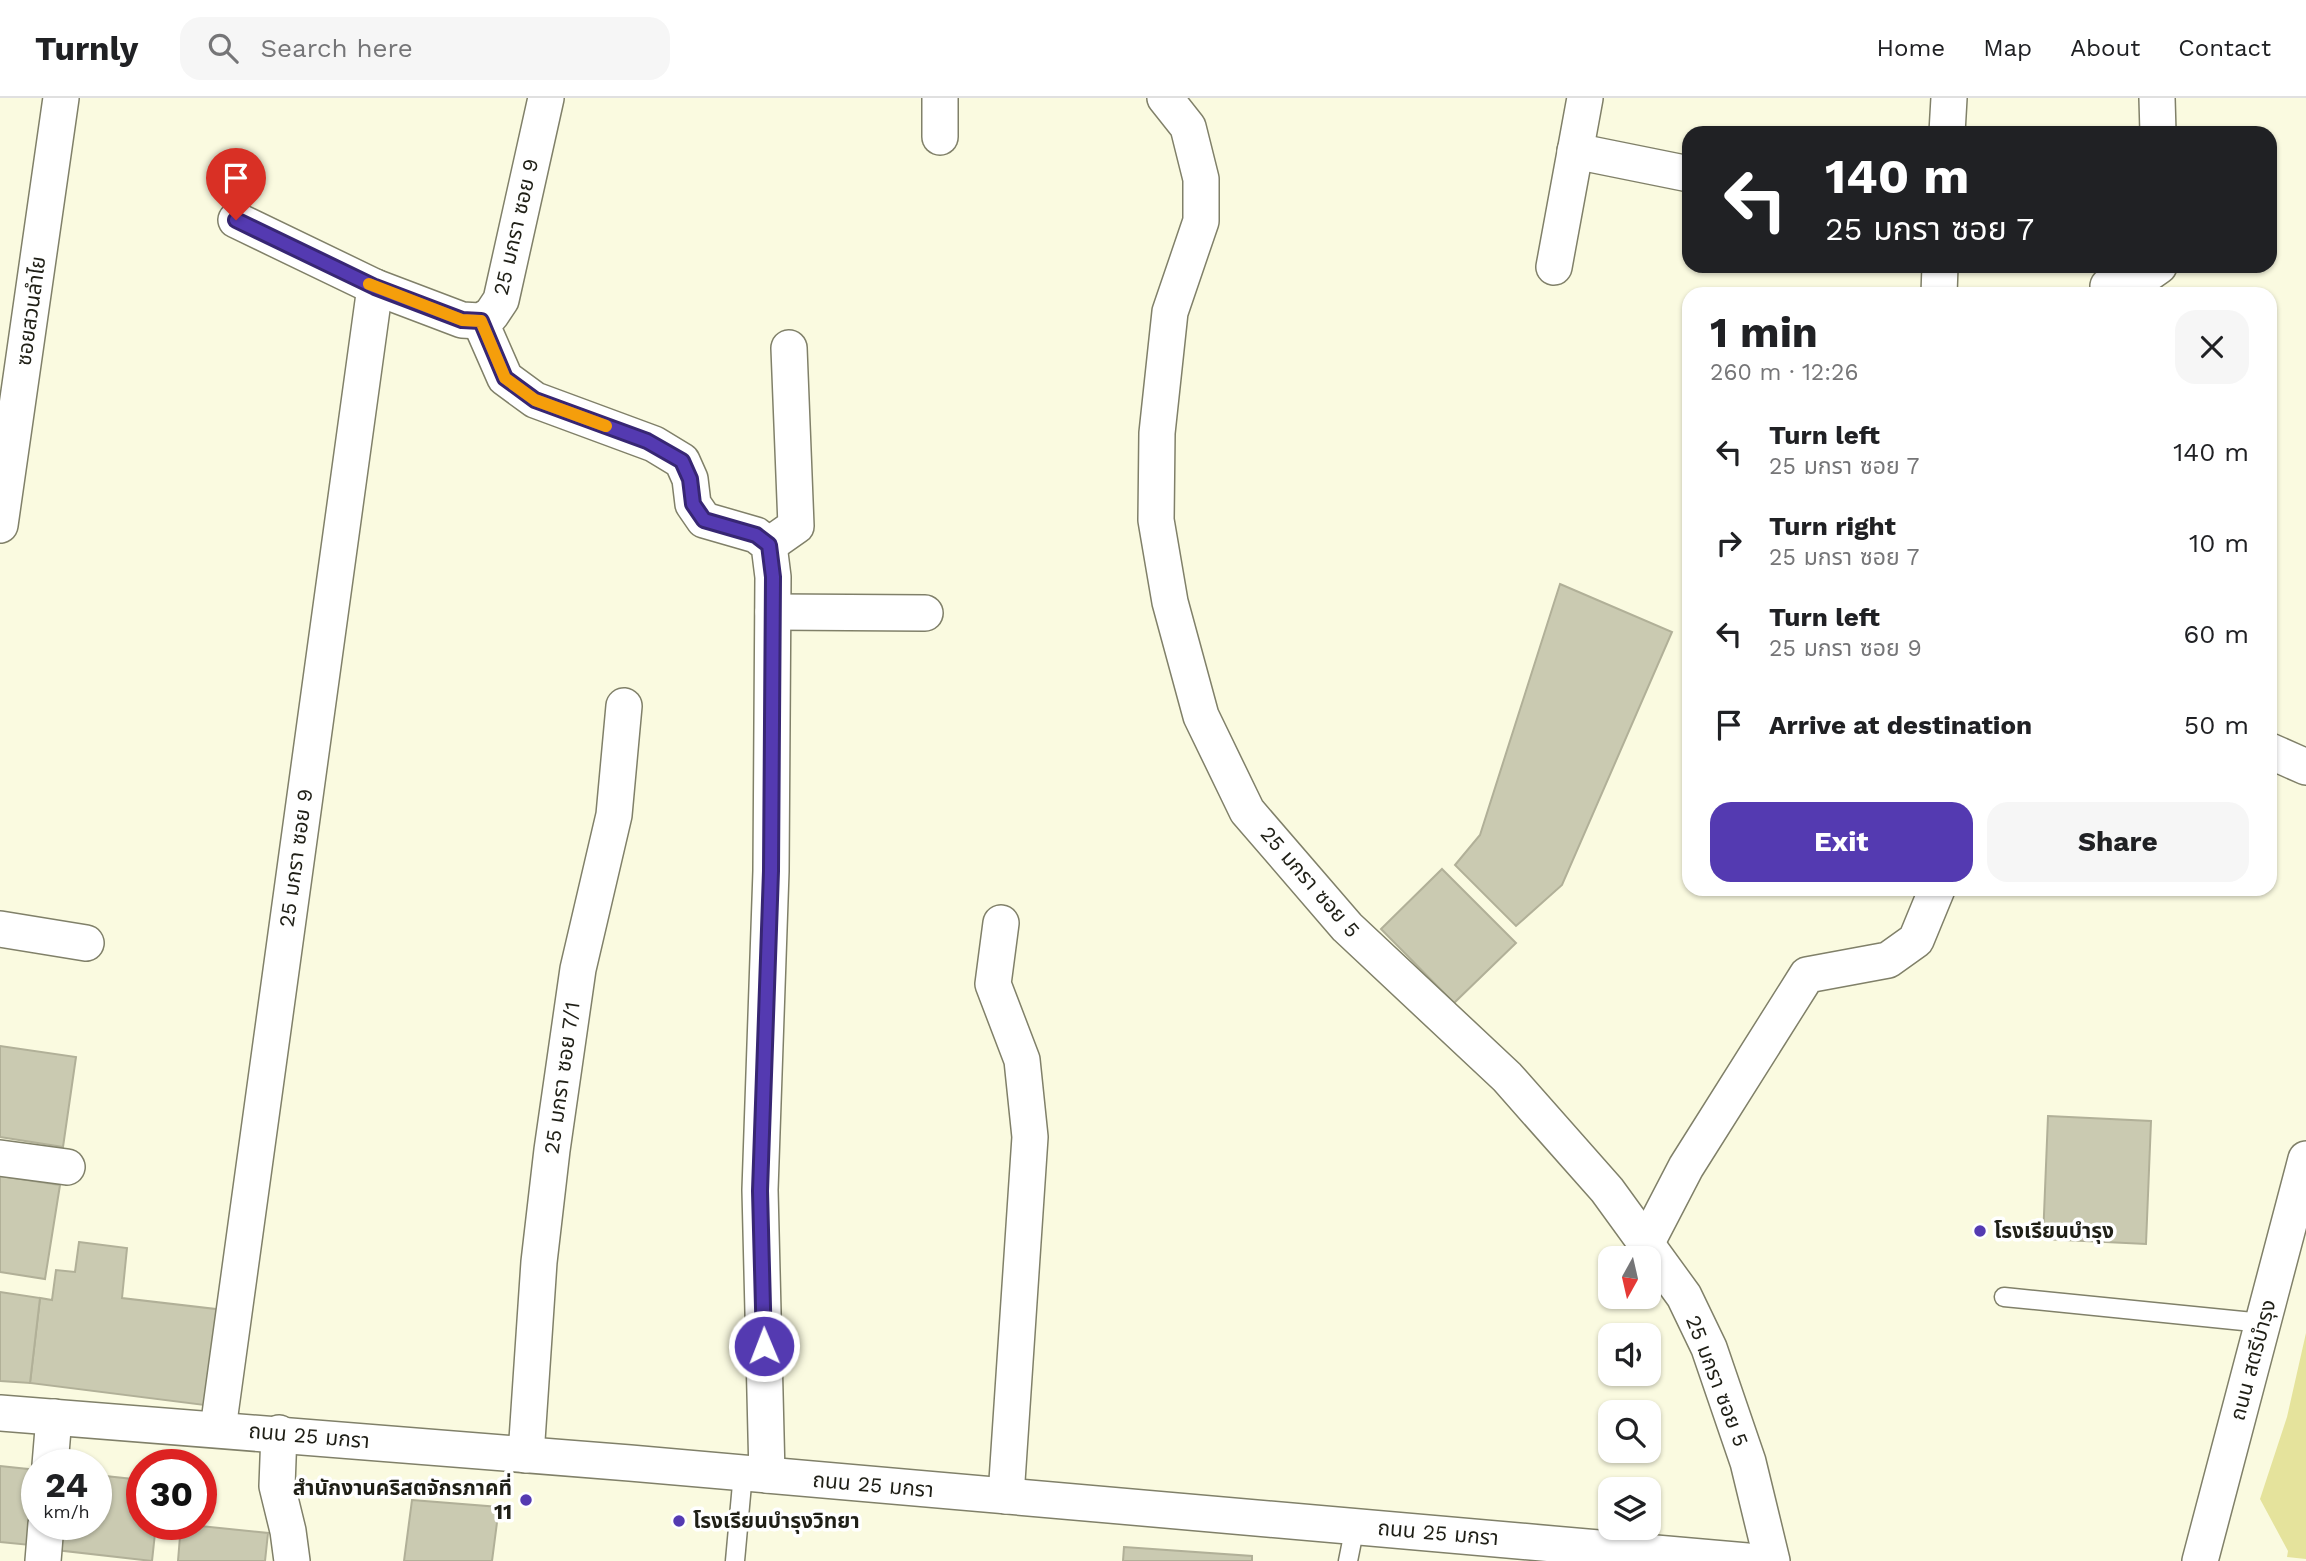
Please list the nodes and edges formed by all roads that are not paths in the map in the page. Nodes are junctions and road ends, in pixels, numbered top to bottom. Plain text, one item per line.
1 (61, 98) edge
2 (546, 98) edge
3 (940, 98) edge
4 (1165, 98) edge
5 (1585, 98) edge
6 (1949, 98) edge
7 (2157, 98) edge
8 (1947, 126) edge
9 (2158, 126) edge
10 (940, 137) dead end
11 (1575, 151) junction
12 (1682, 173) edge
13 (236, 220) dead end
14 (1554, 267) dead end
15 (2149, 273) edge
16 (2108, 286) dead end
17 (375, 287) junction
18 (481, 321) junction
19 (789, 348) dead end
20 (0, 525) edge
21 (769, 545) junction
22 (773, 612) junction
23 (925, 612) dead end
24 (624, 706) dead end
25 (2277, 754) edge
26 (2306, 767) edge
27 (1934, 896) edge
28 (1001, 923) dead end
29 (0, 929) edge
30 (86, 943) dead end
31 (0, 1158) edge
32 (2306, 1159) edge
33 (67, 1167) dead end
34 (1646, 1244) junction
35 (2004, 1297) dead end
36 (2263, 1323) junction
37 (0, 1413) edge
38 (54, 1417) junction
39 (218, 1429) junction
40 (279, 1433) junction
41 (51, 1449) edge
42 (526, 1455) junction
43 (755, 1474) junction
44 (1006, 1496) junction
45 (1355, 1526) junction
46 (45, 1540) edge
47 (43, 1561) edge
48 (292, 1561) edge
49 (735, 1561) edge
50 (1348, 1561) edge
51 (1746, 1561) edge
52 (1772, 1561) edge
53 (2200, 1561) edge

1 - 20 street, ซอยสวนลำไย
2 - 18 street, 25 มกรา ซอย 9
3 - 10 street
4 - 34 street, 25 มกรา ซอย 5
5 - 11 street
6 - 8 street
7 - 9 street
11 - 12 street
11 - 14 street
13 - 17 street, 25 มกรา ซอย 9
15 - 16 street
17 - 18 street, 25 มกรา ซอย 9
17 - 39 street, 25 มกรา ซอย 9
18 - 21 street
19 - 21 street
21 - 22 street
22 - 23 street
22 - 43 street
24 - 42 street, 25 มกรา ซอย 7/1
25 - 26 street
27 - 34 street
28 - 44 street
29 - 30 street
31 - 33 street
32 - 36 street, ถนน สตรีบำรุง
34 - 52 street, 25 มกรา ซอย 5
35 - 36 lane
36 - 53 street, ถนน สตรีบำรุง
37 - 38 street, ถนน 25 มกรา
38 - 39 street, ถนน 25 มกรา
38 - 41 street
39 - 40 street, ถนน 25 มกรา
40 - 42 street, ถนน 25 มกรา
40 - 48 street
42 - 43 street, ถนน 25 มกรา
43 - 44 street, ถนน 25 มกรา
43 - 49 lane
44 - 45 street, ถนน 25 มกรา
45 - 50 lane
45 - 51 street, ถนน 25 มกรา
46 - 47 street

